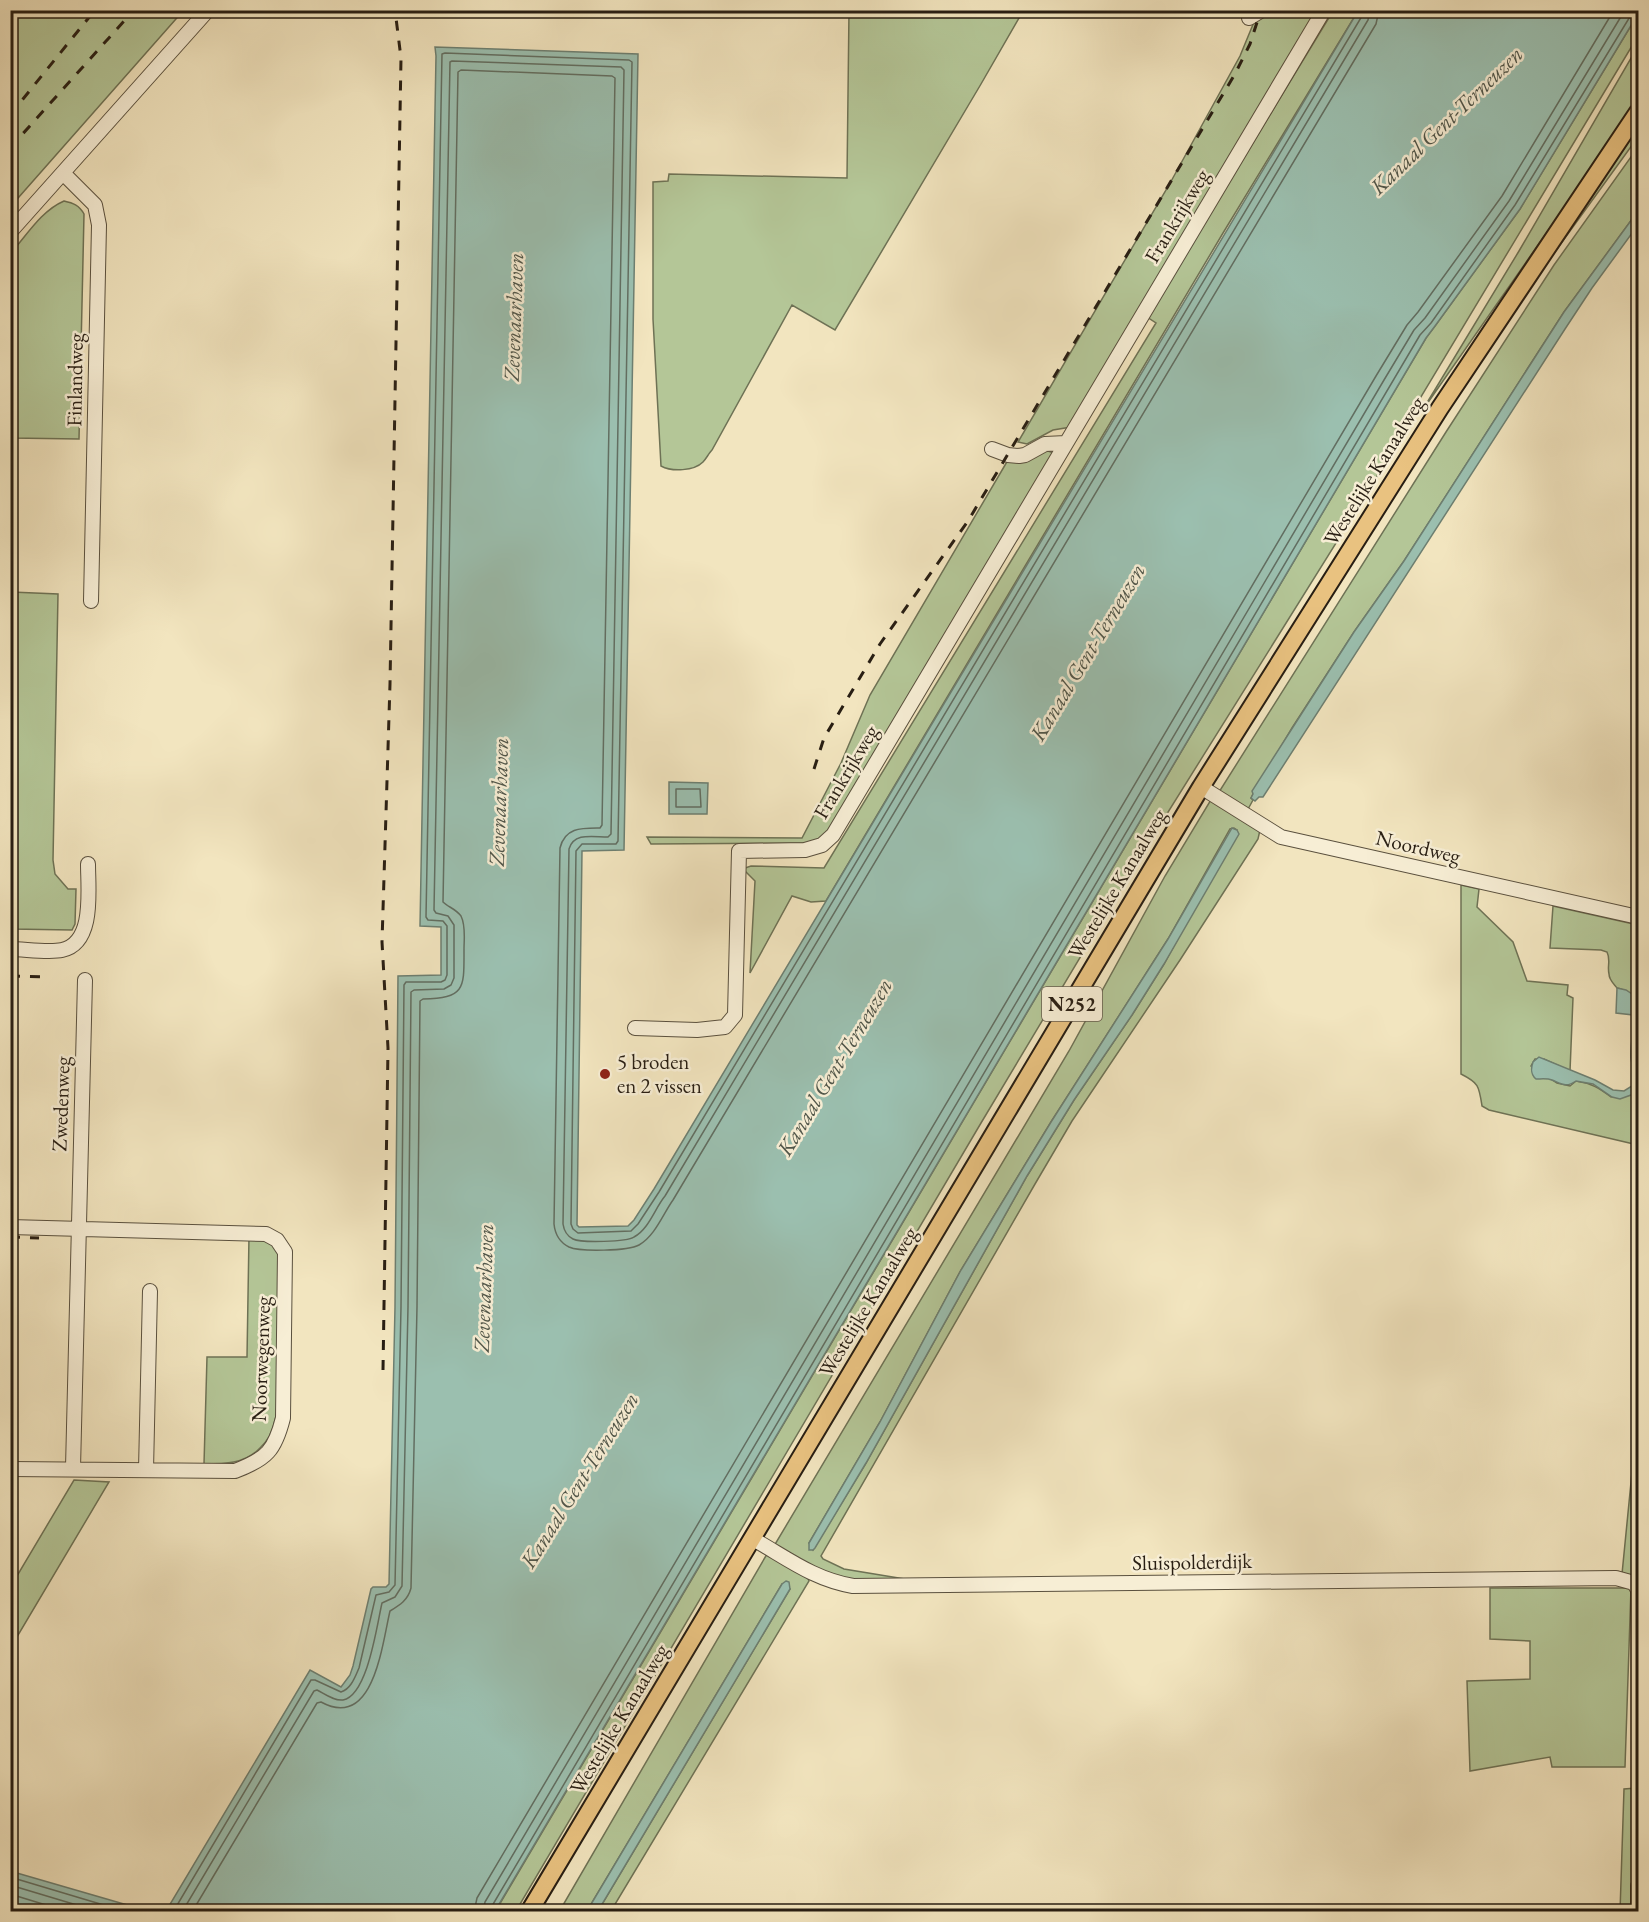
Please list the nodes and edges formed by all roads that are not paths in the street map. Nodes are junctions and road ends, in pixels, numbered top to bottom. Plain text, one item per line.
1 (208, 10) edge
2 (1262, 10) edge
3 (1324, 10) edge
4 (1249, 18) dead end
5 (1638, 112) edge
6 (63, 173) junction
7 (10, 232) edge
8 (1066, 443) junction
9 (992, 448) dead end
10 (91, 601) dead end
11 (1201, 787) junction
12 (88, 864) dead end
13 (1638, 917) edge
14 (10, 949) edge
15 (85, 980) dead end
16 (635, 1028) dead end
17 (10, 1227) edge
18 (78, 1229) junction
19 (150, 1291) dead end
20 (73, 1468) junction
21 (10, 1469) edge
22 (146, 1470) junction
23 (753, 1539) junction
24 (1638, 1590) edge
25 (1638, 1886) edge
26 (529, 1911) edge
27 (1638, 1911) edge

1 - 6 street
2 - 4 street
3 - 8 street, Frankrijkweg
5 - 11 main road, Westelijke Kanaalweg / N252
6 - 7 street
6 - 10 street, Finlandweg
8 - 9 street
8 - 16 street, Frankrijkweg
11 - 13 street, Noordweg
11 - 23 main road, Westelijke Kanaalweg / N252
12 - 14 street
15 - 18 street, Zwedenweg
17 - 18 street
18 - 20 street, Zwedenweg
18 - 22 street, Noorwegenweg
19 - 22 street
20 - 21 street, Noorwegenweg
20 - 22 street, Noorwegenweg
23 - 24 street, Sluispolderdijk
23 - 26 main road, Westelijke Kanaalweg / N252
25 - 27 street

